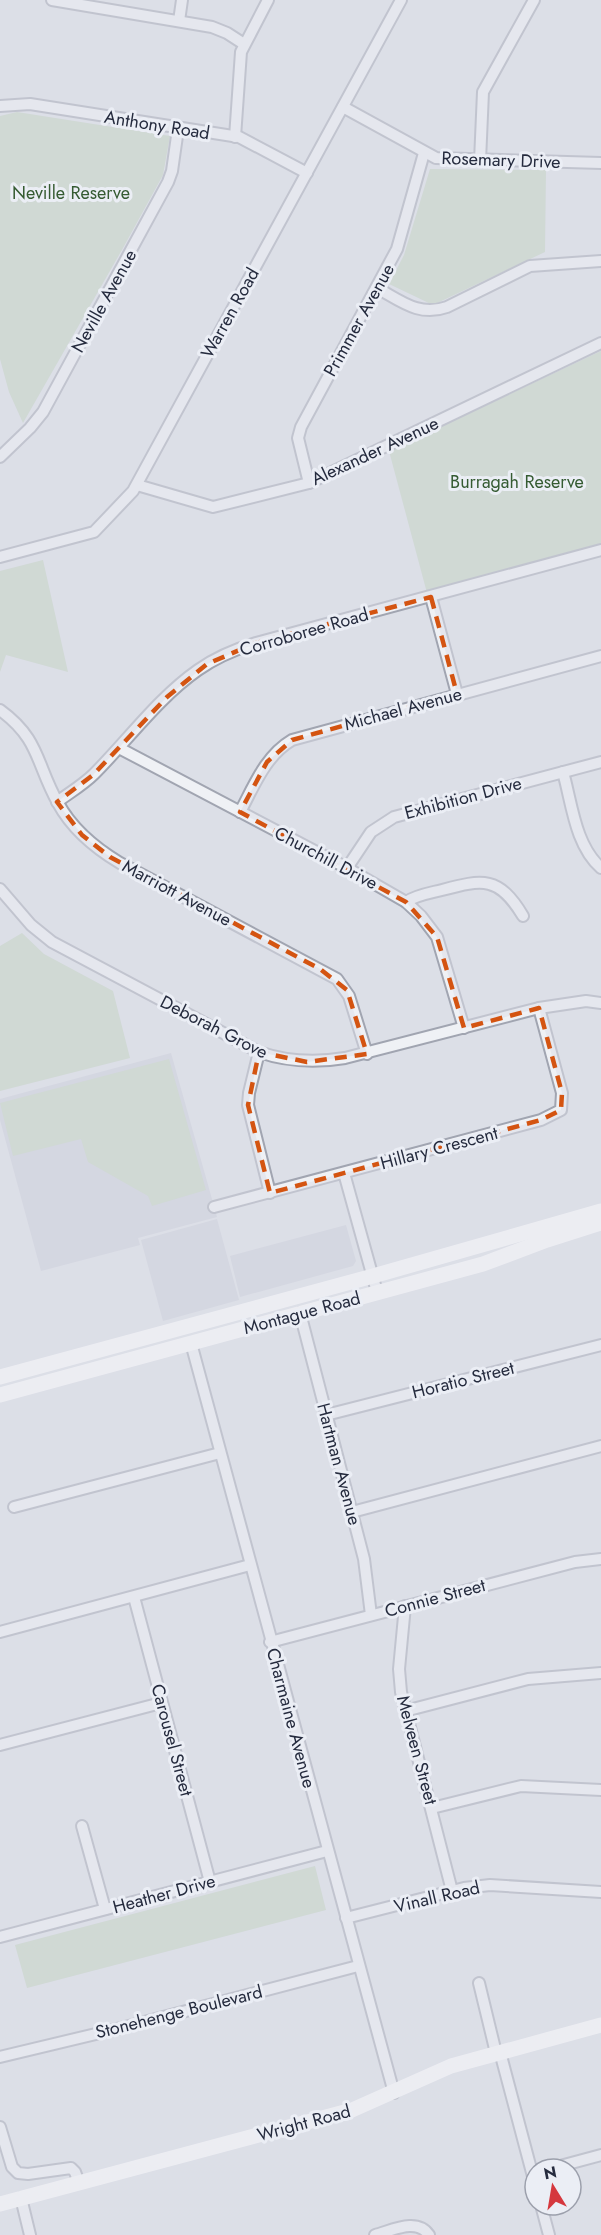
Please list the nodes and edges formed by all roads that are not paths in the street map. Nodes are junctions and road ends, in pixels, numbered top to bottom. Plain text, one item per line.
1 (52, 0) edge
2 (182, 0) edge
3 (268, 0) edge
4 (401, 0) edge
5 (534, 0) edge
6 (179, 21) junction
7 (244, 44) junction
8 (0, 106) edge
9 (343, 107) junction
10 (178, 129) junction
11 (235, 137) junction
12 (424, 153) junction
13 (480, 161) junction
14 (601, 163) edge
15 (307, 173) junction
16 (601, 261) edge
17 (377, 288) junction
18 (601, 343) edge
19 (0, 457) edge
20 (309, 483) junction
21 (137, 485) junction
22 (601, 550) edge
23 (0, 557) edge
24 (431, 597) junction
25 (601, 656) edge
26 (457, 694) junction
27 (0, 710) edge
28 (119, 748) junction
29 (601, 762) edge
30 (564, 772) junction
31 (57, 802) junction
32 (240, 812) junction
33 (347, 868) junction
34 (601, 868) edge
35 (0, 890) edge
36 (406, 902) junction
37 (523, 916) dead end
38 (601, 1003) edge
39 (539, 1008) junction
40 (464, 1028) junction
41 (259, 1052) junction
42 (367, 1054) junction
43 (344, 1173) junction
44 (270, 1193) junction
45 (214, 1206) dead end
46 (601, 1212) edge
47 (601, 1222) edge
48 (373, 1276) junction
49 (377, 1292) junction
50 (300, 1313) junction
51 (186, 1327) junction
52 (191, 1343) junction
53 (601, 1345) edge
54 (0, 1377) edge
55 (0, 1395) edge
56 (326, 1415) junction
57 (601, 1446) edge
58 (220, 1452) junction
59 (14, 1507) dead end
60 (352, 1512) junction
61 (601, 1559) edge
62 (250, 1565) junction
63 (135, 1597) junction
64 (405, 1606) junction
65 (371, 1615) junction
66 (0, 1632) edge
67 (270, 1641) junction
68 (601, 1672) edge
69 (161, 1703) junction
70 (405, 1711) junction
71 (0, 1745) edge
72 (601, 1790) edge
73 (432, 1808) junction
74 (82, 1826) dead end
75 (327, 1851) junction
76 (210, 1882) junction
77 (452, 1891) junction
78 (601, 1892) edge
79 (105, 1909) junction
80 (346, 1918) junction
81 (0, 1937) edge
82 (358, 1966) junction
83 (479, 1983) dead end
84 (601, 2025) edge
85 (498, 2052) junction
86 (0, 2057) edge
87 (393, 2092) junction
88 (0, 2127) edge
89 (601, 2155) edge
90 (528, 2157) edge
91 (583, 2160) edge
92 (79, 2183) junction
93 (21, 2198) junction
94 (0, 2204) edge
95 (544, 2217) edge
96 (30, 2235) edge
97 (375, 2235) edge
98 (429, 2235) edge
99 (549, 2235) edge

1 - 6 street
2 - 6 street
3 - 7 street
4 - 9 street, Warren Road
5 - 13 street
6 - 7 street
7 - 11 street
8 - 10 street, Anthony Road
9 - 12 street, Rosemary Drive
9 - 15 street, Warren Road
10 - 11 street, Anthony Road
10 - 19 street, Neville Avenue
11 - 15 street, Anthony Road
12 - 13 street, Rosemary Drive
12 - 17 street, Primmer Avenue
13 - 14 street, Rosemary Drive
15 - 21 street, Warren Road
16 - 17 street
17 - 20 street, Primmer Avenue
18 - 20 street, Alexander Avenue
20 - 21 street, Alexander Avenue
21 - 23 street, Warren Road
22 - 24 street, Corroboree Road
24 - 26 street
24 - 28 street, Corroboree Road
25 - 26 street, Michael Avenue
26 - 32 street, Michael Avenue
27 - 31 street, Marriott Avenue
28 - 31 street, Corroboree Road
28 - 32 street, Churchill Drive
29 - 30 street, Exhibition Drive
30 - 33 street, Exhibition Drive
30 - 34 street
31 - 42 street, Marriott Avenue
32 - 33 street, Churchill Drive
33 - 36 street, Churchill Drive
35 - 41 street, Deborah Grove
36 - 37 street
36 - 40 street, Churchill Drive
38 - 39 street, Deborah Grove
39 - 40 street, Deborah Grove
39 - 43 street, Hillary Crescent
40 - 42 street, Deborah Grove
41 - 42 street, Deborah Grove
41 - 44 street
43 - 44 street, Hillary Crescent
43 - 48 street
44 - 45 street, Hillary Crescent
46 - 48 main road, Montague Road
47 - 49 main road, Montague Road
48 - 49 street
48 - 51 main road, Montague Road
49 - 50 main road, Montague Road
50 - 52 main road, Montague Road
50 - 56 street, Hartman Avenue
51 - 52 main road
51 - 54 main road, Montague Road
52 - 55 main road, Montague Road
52 - 58 street, Charmaine Avenue
53 - 56 street, Horatio Street
56 - 60 street, Hartman Avenue
57 - 60 street
58 - 59 street
58 - 62 street, Charmaine Avenue
60 - 65 street, Hartman Avenue
61 - 64 street, Connie Street
62 - 63 street
62 - 67 street, Charmaine Avenue
63 - 66 street
63 - 69 street, Carousel Street
64 - 65 street, Connie Street
64 - 70 street, Melveen Street
65 - 67 street, Connie Street
67 - 75 street, Charmaine Avenue
68 - 70 street
69 - 71 street
69 - 76 street, Carousel Street
70 - 73 street, Melveen Street
72 - 73 street
73 - 77 street, Melveen Street
74 - 79 street
75 - 76 street, Heather Drive
75 - 80 street, Charmaine Avenue
76 - 79 street, Heather Drive
77 - 78 street, Vinall Road
77 - 80 street, Vinall Road
79 - 81 street, Heather Drive
80 - 82 street, Charmaine Avenue
82 - 86 street, Stonehenge Boulevard
82 - 87 street, Charmaine Avenue
83 - 85 street
84 - 85 main road, Wright Road
85 - 87 main road, Wright Road
85 - 90 street
87 - 92 main road, Wright Road
88 - 92 street
89 - 91 street
92 - 93 main road, Wright Road
93 - 94 main road, Wright Road
93 - 96 street
95 - 99 street
97 - 98 street

